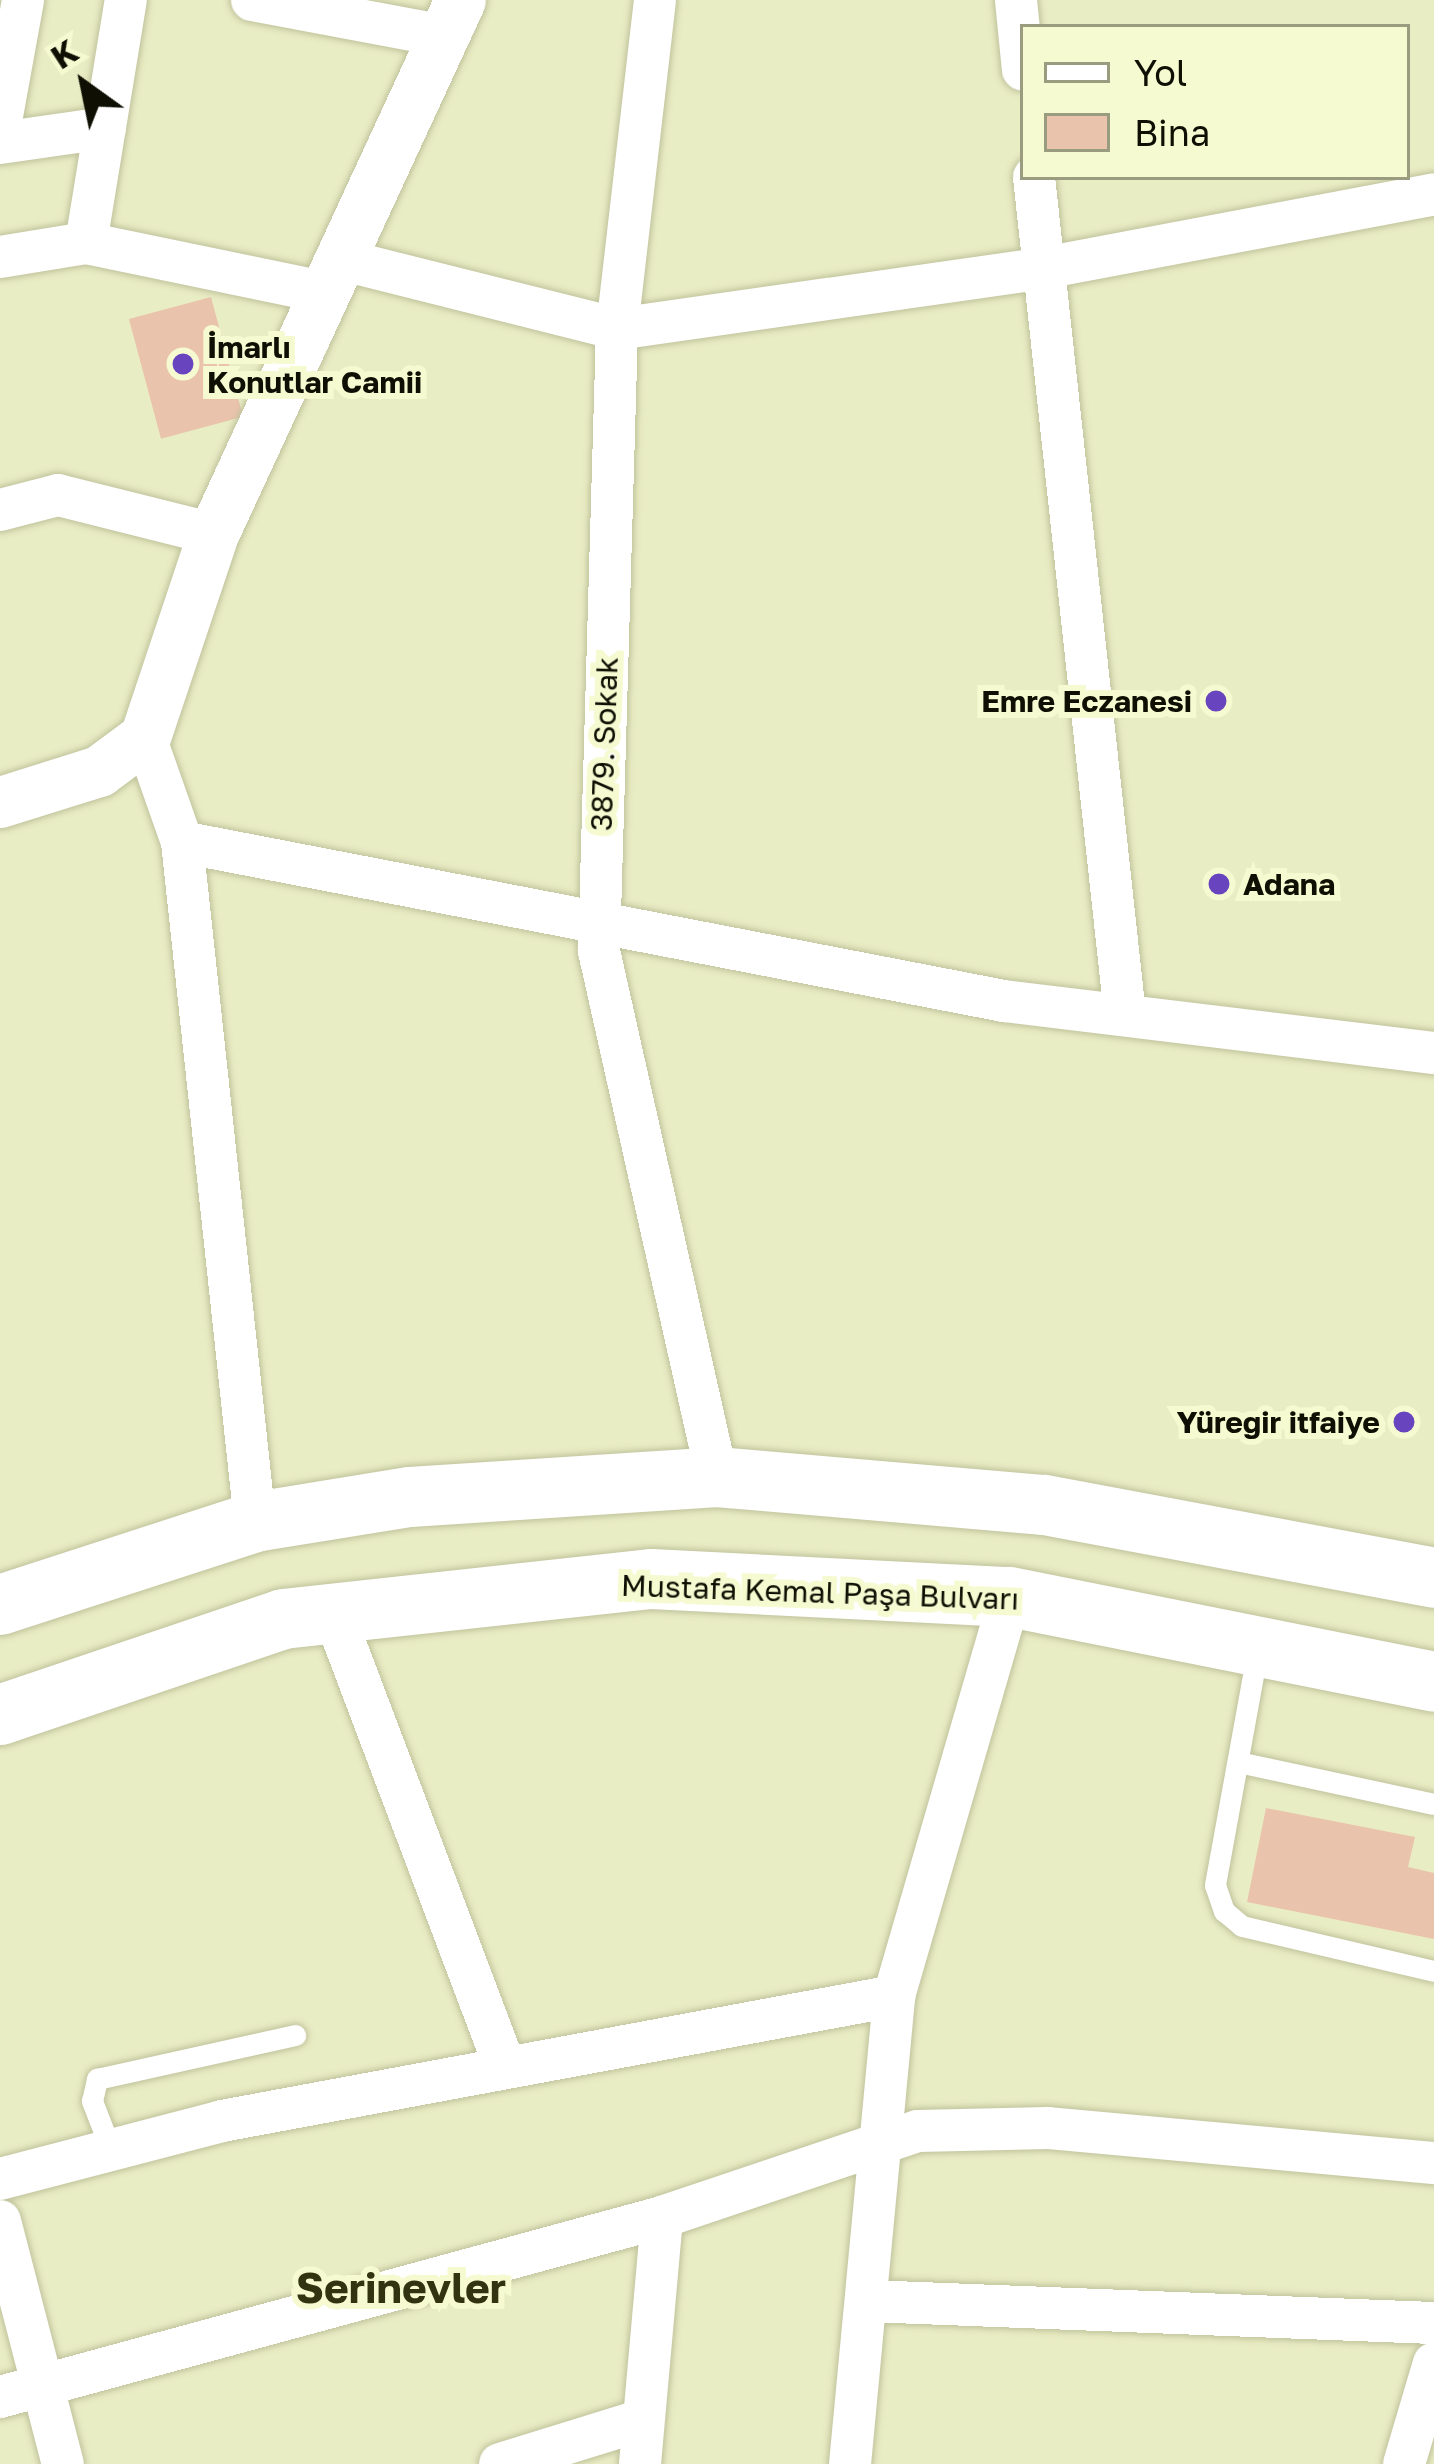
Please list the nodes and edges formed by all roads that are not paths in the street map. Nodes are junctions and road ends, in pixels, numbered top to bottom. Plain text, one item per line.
1 (23, 0) edge
2 (126, 0) edge
3 (252, 0) edge
4 (655, 0) edge
5 (1016, 0) edge
6 (452, 18) edge
7 (1020, 40) edge
8 (0, 128) edge
9 (105, 128) junction
10 (0, 142) edge
11 (1034, 180) edge
12 (1434, 194) edge
13 (86, 243) junction
14 (0, 257) edge
15 (1044, 268) junction
16 (335, 277) junction
17 (616, 329) junction
18 (0, 511) edge
19 (213, 534) junction
20 (145, 737) junction
21 (0, 802) edge
22 (182, 842) junction
23 (598, 916) junction
24 (1125, 1014) junction
25 (1434, 1053) edge
26 (717, 1477) junction
27 (255, 1522) junction
28 (1434, 1578) edge
29 (1010, 1597) junction
30 (0, 1606) edge
31 (332, 1609) junction
32 (1259, 1641) junction
33 (1434, 1682) edge
34 (0, 1714) edge
35 (1238, 1762) junction
36 (1434, 1804) edge
37 (1434, 1971) edge
38 (894, 1996) junction
39 (295, 2035) dead end
40 (504, 2064) junction
41 (885, 2142) junction
42 (111, 2150) junction
43 (1434, 2163) edge
44 (0, 2179) edge
45 (662, 2217) junction
46 (0, 2221) edge
47 (868, 2301) junction
48 (1434, 2323) edge
49 (1434, 2363) edge
50 (43, 2385) junction
51 (0, 2397) edge
52 (642, 2420) junction
53 (63, 2464) edge
54 (500, 2464) edge
55 (640, 2464) edge
56 (850, 2464) edge
57 (1404, 2464) edge

1 - 8 street
2 - 9 street
3 - 6 street
4 - 17 street, 3879. Sokak
5 - 7 street
6 - 16 street
9 - 10 street
9 - 13 street
11 - 15 street
12 - 15 street
13 - 14 street
13 - 16 street
15 - 17 street
15 - 24 street
16 - 17 street
16 - 19 street
17 - 23 street, 3879. Sokak
18 - 19 street
19 - 20 street
20 - 21 street
20 - 22 street
22 - 23 street
22 - 27 street
23 - 24 street
23 - 26 street, 3879. Sokak
24 - 25 street
26 - 27 main road
26 - 28 main road
27 - 30 main road
29 - 31 main road, Mustafa Kemal Paşa Bulvarı
29 - 32 main road, Mustafa Kemal Paşa Bulvarı
29 - 38 street
31 - 34 main road, Mustafa Kemal Paşa Bulvarı
31 - 40 street
32 - 33 main road, Mustafa Kemal Paşa Bulvarı
32 - 35 lane
35 - 36 lane
35 - 37 lane
38 - 40 street
38 - 41 street
39 - 42 lane
40 - 42 street
41 - 43 street
41 - 45 street
41 - 47 street
42 - 44 street
45 - 50 street
45 - 52 street
46 - 50 street
47 - 48 street
47 - 56 street
49 - 57 street
50 - 51 street
50 - 53 street
52 - 54 street
52 - 55 street

